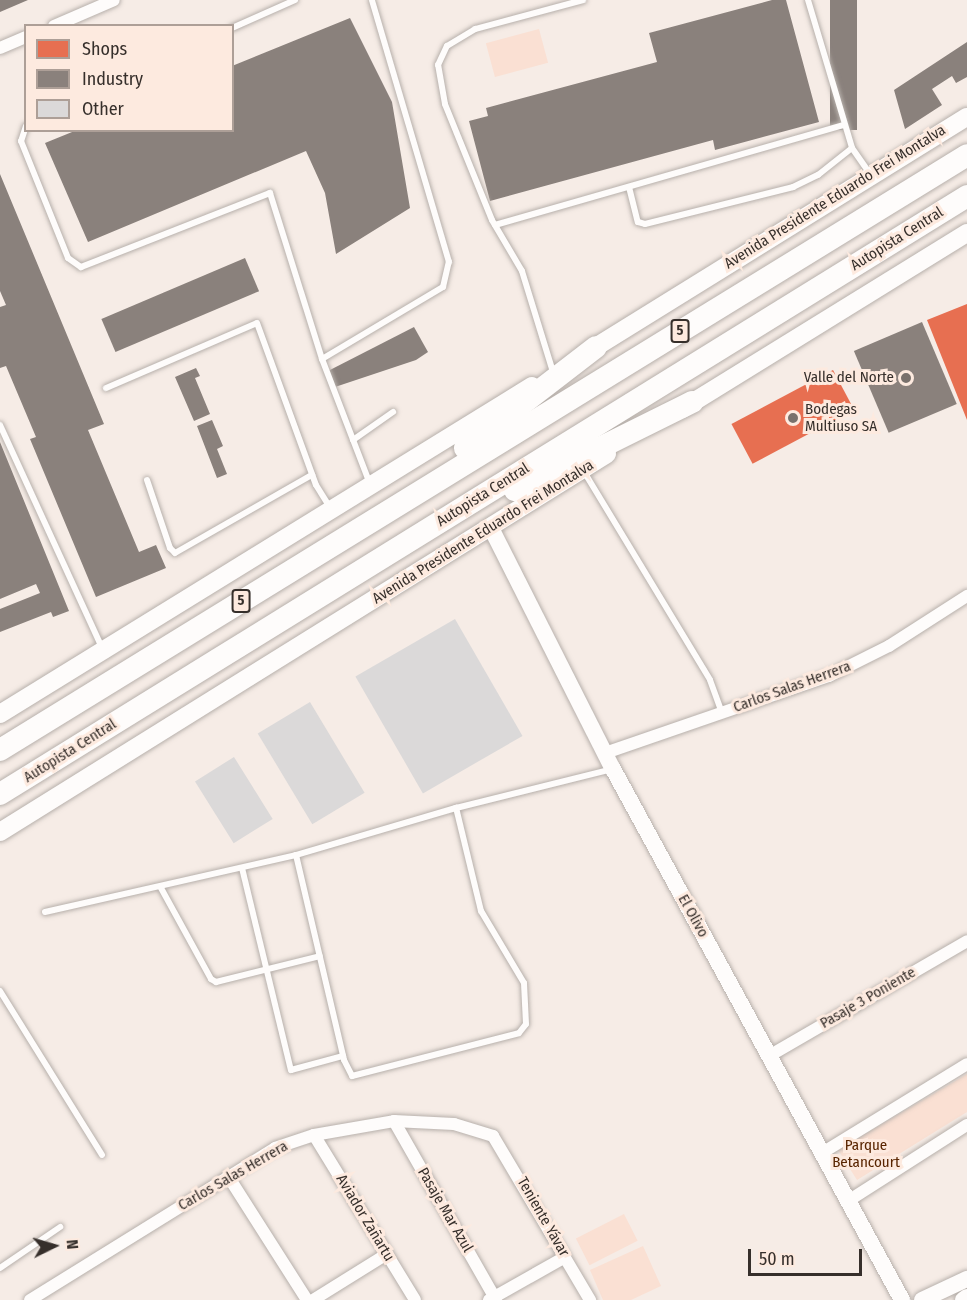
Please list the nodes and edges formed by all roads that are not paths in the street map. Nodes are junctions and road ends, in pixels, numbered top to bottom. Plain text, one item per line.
1 (114, 0) edge
2 (295, 0) edge
3 (372, 0) edge
4 (583, 0) edge
5 (808, 0) edge
6 (59, 24) edge
7 (234, 27) edge
8 (24, 39) edge
9 (0, 48) edge
10 (967, 117) edge
11 (844, 124) junction
12 (24, 132) edge
13 (852, 148) junction
14 (967, 155) edge
15 (871, 176) junction
16 (629, 187) junction
17 (967, 196) edge
18 (495, 225) junction
19 (967, 233) edge
20 (596, 347) junction
21 (322, 358) junction
22 (553, 372) junction
23 (106, 388) dead end
24 (692, 402) junction
25 (393, 412) dead end
26 (0, 425) edge
27 (353, 440) junction
28 (583, 469) junction
29 (312, 475) junction
30 (147, 480) dead end
31 (370, 484) junction
32 (394, 506) junction
33 (331, 508) junction
34 (491, 528) junction
35 (408, 541) junction
36 (967, 596) edge
37 (103, 650) junction
38 (722, 713) junction
39 (0, 714) edge
40 (0, 750) edge
41 (605, 753) junction
42 (613, 769) junction
43 (0, 794) edge
44 (456, 808) junction
45 (0, 832) edge
46 (296, 855) junction
47 (242, 868) junction
48 (161, 888) junction
49 (45, 912) dead end
50 (967, 941) edge
51 (320, 956) junction
52 (267, 970) junction
53 (0, 991) edge
54 (343, 1056) junction
55 (769, 1056) junction
56 (967, 1064) edge
57 (394, 1121) junction
58 (967, 1125) edge
59 (314, 1135) junction
60 (493, 1136) joint
61 (822, 1153) junction
62 (102, 1155) dead end
63 (228, 1176) junction
64 (848, 1201) junction
65 (60, 1227) dead end
66 (387, 1254) junction
67 (565, 1257) junction
68 (0, 1268) edge
69 (967, 1279) edge
70 (967, 1297) edge
71 (493, 1299) edge
72 (30, 1300) edge
73 (307, 1300) edge
74 (313, 1300) edge
75 (415, 1300) edge
76 (590, 1300) edge
77 (902, 1300) edge
78 (922, 1300) edge
79 (963, 1300) edge

1 - 6 street
2 - 7 lane
3 - 21 lane
4 - 18 lane
5 - 11 lane
8 - 9 street
10 - 15 main road, Avenida Presidente Eduardo Frei Montalva
11 - 13 lane
11 - 16 lane
12 - 21 lane
13 - 15 lane
13 - 16 lane
14 - 32 highway, 5
15 - 20 main road, Avenida Presidente Eduardo Frei Montalva
16 - 18 lane
17 - 35 highway, Autopista Central / 5
18 - 22 lane
19 - 24 main road, Avenida Presidente Eduardo Frei Montalva
20 - 22 main road, Avenida Presidente Eduardo Frei Montalva
20 - 32 highway
21 - 27 lane
22 - 31 main road, Avenida Presidente Eduardo Frei Montalva
23 - 29 lane
24 - 28 main road, Avenida Presidente Eduardo Frei Montalva
24 - 35 highway
25 - 27 lane
26 - 37 lane
27 - 31 lane
28 - 34 main road, Avenida Presidente Eduardo Frei Montalva
28 - 38 lane
29 - 30 lane
29 - 33 lane
31 - 33 main road, Avenida Presidente Eduardo Frei Montalva
32 - 40 highway, 5
33 - 37 main road, Avenida Presidente Eduardo Frei Montalva
34 - 41 street, El Olivo
34 - 45 main road, Avenida Presidente Eduardo Frei Montalva
35 - 43 highway, Autopista Central / 5
36 - 38 street, Carlos Salas Herrera
37 - 39 main road, Avenida Presidente Eduardo Frei Montalva
38 - 41 street, Carlos Salas Herrera
41 - 42 street, El Olivo
42 - 44 lane
42 - 55 street, El Olivo
44 - 46 lane
44 - 54 lane
46 - 47 lane
46 - 51 lane
47 - 48 lane
47 - 52 lane
48 - 49 lane
48 - 52 lane
50 - 55 street, Pasaje 3 Poniente
51 - 52 lane
51 - 54 lane
52 - 54 lane
53 - 62 lane
55 - 61 street, El Olivo
56 - 61 street
57 - 59 street, Carlos Salas Herrera
57 - 60 street, Carlos Salas Herrera
57 - 71 street, Pasaje Mar Azul
58 - 64 street
59 - 63 street, Carlos Salas Herrera
59 - 66 street, Aviador Zañartu
60 - 67 street, Teniente Yávar
61 - 64 street, El Olivo
63 - 72 street, Carlos Salas Herrera
63 - 73 street
64 - 77 street, El Olivo
65 - 68 lane
66 - 74 street
66 - 75 street, Aviador Zañartu
67 - 71 street
67 - 76 street, Teniente Yávar
69 - 78 street
70 - 79 street

